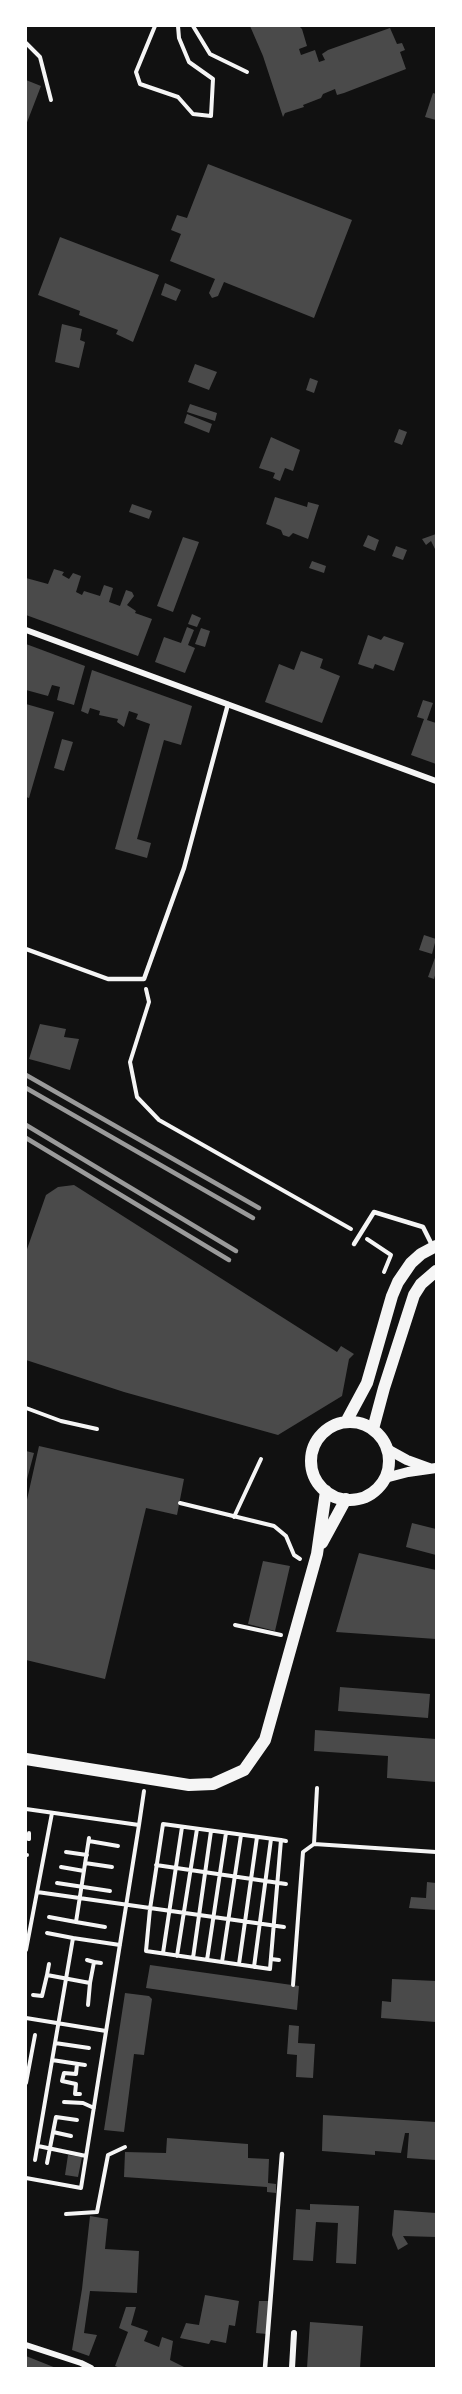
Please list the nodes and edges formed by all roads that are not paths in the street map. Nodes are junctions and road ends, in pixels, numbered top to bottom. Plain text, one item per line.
1 (26, 630) edge
2 (228, 704) junction
3 (436, 781) edge
4 (26, 949) edge
5 (354, 1244) dead end
6 (435, 1246) edge
7 (436, 1271) edge
8 (346, 1422) junction
9 (373, 1429) junction
10 (387, 1449) junction
11 (433, 1468) edge
12 (385, 1478) junction
13 (326, 1491) junction
14 (346, 1499) junction
15 (316, 1554) junction
16 (26, 1759) edge
17 (282, 2154) dead end
18 (294, 2333) dead end
19 (26, 2345) edge
20 (91, 2368) edge
21 (265, 2368) edge
22 (292, 2368) edge

1 - 2 street
2 - 3 street
2 - 4 lane
5 - 6 lane
6 - 8 main road
7 - 9 main road
8 - 9 main road
8 - 13 main road
9 - 10 main road
10 - 11 street
10 - 12 main road
11 - 12 street
12 - 14 main road
13 - 14 main road
13 - 15 main road
14 - 15 main road
15 - 16 main road
17 - 21 lane
18 - 22 street
19 - 20 street

